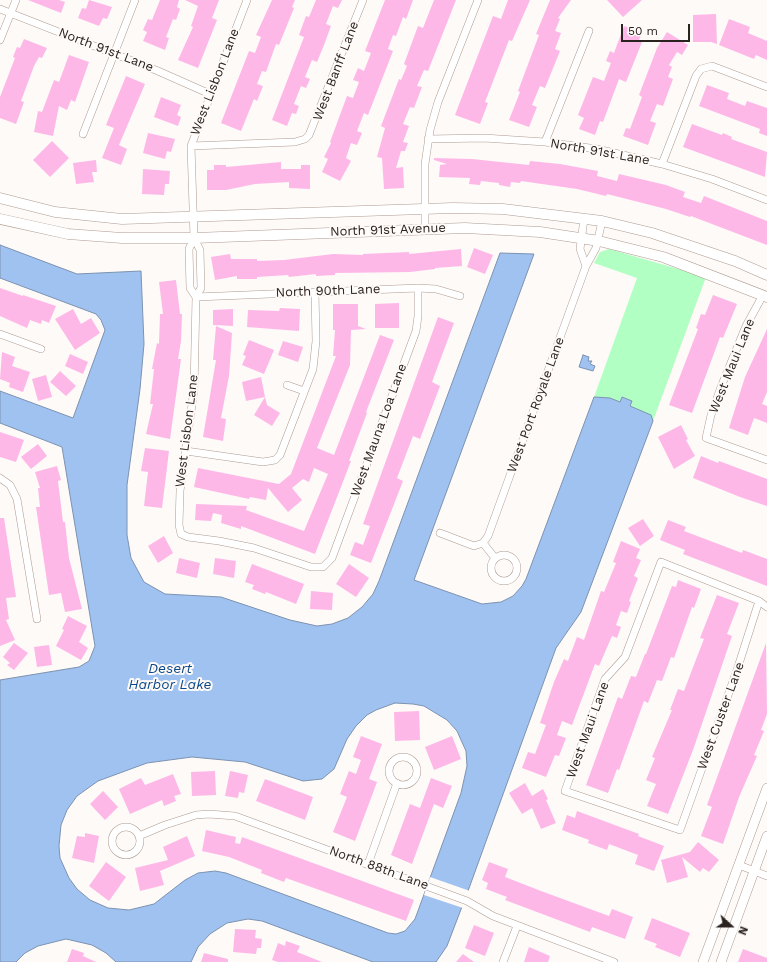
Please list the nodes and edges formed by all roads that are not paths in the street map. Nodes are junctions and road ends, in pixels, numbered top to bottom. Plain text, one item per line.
1 (16, 0) edge
2 (135, 0) edge
3 (247, 0) edge
4 (363, 0) edge
5 (478, 0) edge
6 (0, 9) edge
7 (10, 13) junction
8 (589, 31) dead end
9 (0, 40) edge
10 (114, 53) junction
11 (767, 87) edge
12 (210, 94) junction
13 (83, 134) dead end
14 (428, 139) junction
15 (545, 142) junction
16 (191, 146) junction
17 (662, 164) junction
18 (0, 198) edge
19 (767, 200) edge
20 (425, 209) junction
21 (193, 218) junction
22 (0, 219) edge
23 (584, 219) junction
24 (602, 221) junction
25 (425, 229) junction
26 (194, 238) junction
27 (582, 238) junction
28 (598, 241) junction
29 (586, 266) junction
30 (767, 275) edge
31 (418, 288) junction
32 (315, 292) junction
33 (460, 296) dead end
34 (765, 296) edge
35 (196, 297) junction
36 (0, 334) edge
37 (41, 349) dead end
38 (287, 385) dead end
39 (304, 392) junction
40 (186, 451) junction
41 (767, 460) edge
42 (0, 478) edge
43 (440, 533) dead end
44 (188, 537) joint
45 (483, 543) junction
46 (495, 558) dead end
47 (759, 601) junction
48 (767, 607) edge
49 (37, 619) dead end
50 (397, 783) dead end
51 (767, 788) edge
52 (680, 830) joint
53 (139, 836) dead end
54 (767, 836) edge
55 (368, 864) junction
56 (739, 865) junction
57 (754, 871) junction
58 (767, 876) edge
59 (517, 926) junction
60 (503, 962) edge
61 (614, 962) edge
62 (703, 962) edge
63 (720, 962) edge

1 - 7 street
2 - 10 street
3 - 12 street, West Lisbon Lane
4 - 16 street, West Banff Lane
5 - 14 street
6 - 7 street, North 91st Lane
7 - 9 street
7 - 10 street, North 91st Lane
8 - 15 street
10 - 12 street, North 91st Lane
10 - 13 street
11 - 17 street
12 - 16 street, West Lisbon Lane
14 - 15 street, North 91st Lane
14 - 20 street
15 - 17 street, North 91st Lane
16 - 21 street, West Lisbon Lane
17 - 19 street, North 91st Lane
18 - 21 main road, North 91st Avenue
20 - 21 main road, North 91st Avenue
20 - 23 main road, North 91st Avenue
20 - 25 street
21 - 26 street, West Lisbon Lane
22 - 26 main road, North 91st Avenue
23 - 24 main road, North 91st Avenue
23 - 27 street
24 - 28 street, West Port Royale Lane
24 - 30 main road, North 91st Avenue
25 - 26 main road, North 91st Avenue
25 - 27 main road, North 91st Avenue
26 - 35 street, West Lisbon Lane
26 - 35 street, West Lisbon Lane
27 - 28 main road, North 91st Avenue
27 - 29 street
28 - 29 street, West Port Royale Lane
28 - 34 main road, North 91st Avenue
29 - 45 street, West Port Royale Lane
31 - 32 street, North 90th Lane
31 - 33 street, North 90th Lane
31 - 44 street, West Mauna Loa Lane
32 - 35 street, North 90th Lane
32 - 39 street
34 - 41 street, West Maui Lane
35 - 40 street, West Lisbon Lane
36 - 37 street
38 - 39 street
39 - 40 street
40 - 44 street, West Lisbon Lane
42 - 49 street
43 - 45 street
45 - 46 street
47 - 48 street
47 - 52 street, West Custer Lane
47 - 52 street, West Maui Lane
50 - 55 street
51 - 56 street
53 - 55 street, North 88th Lane
54 - 57 street
55 - 59 street, North 88th Lane
56 - 57 street
56 - 62 street
57 - 58 street
57 - 63 street
59 - 60 street
59 - 61 street, North 88th Lane

